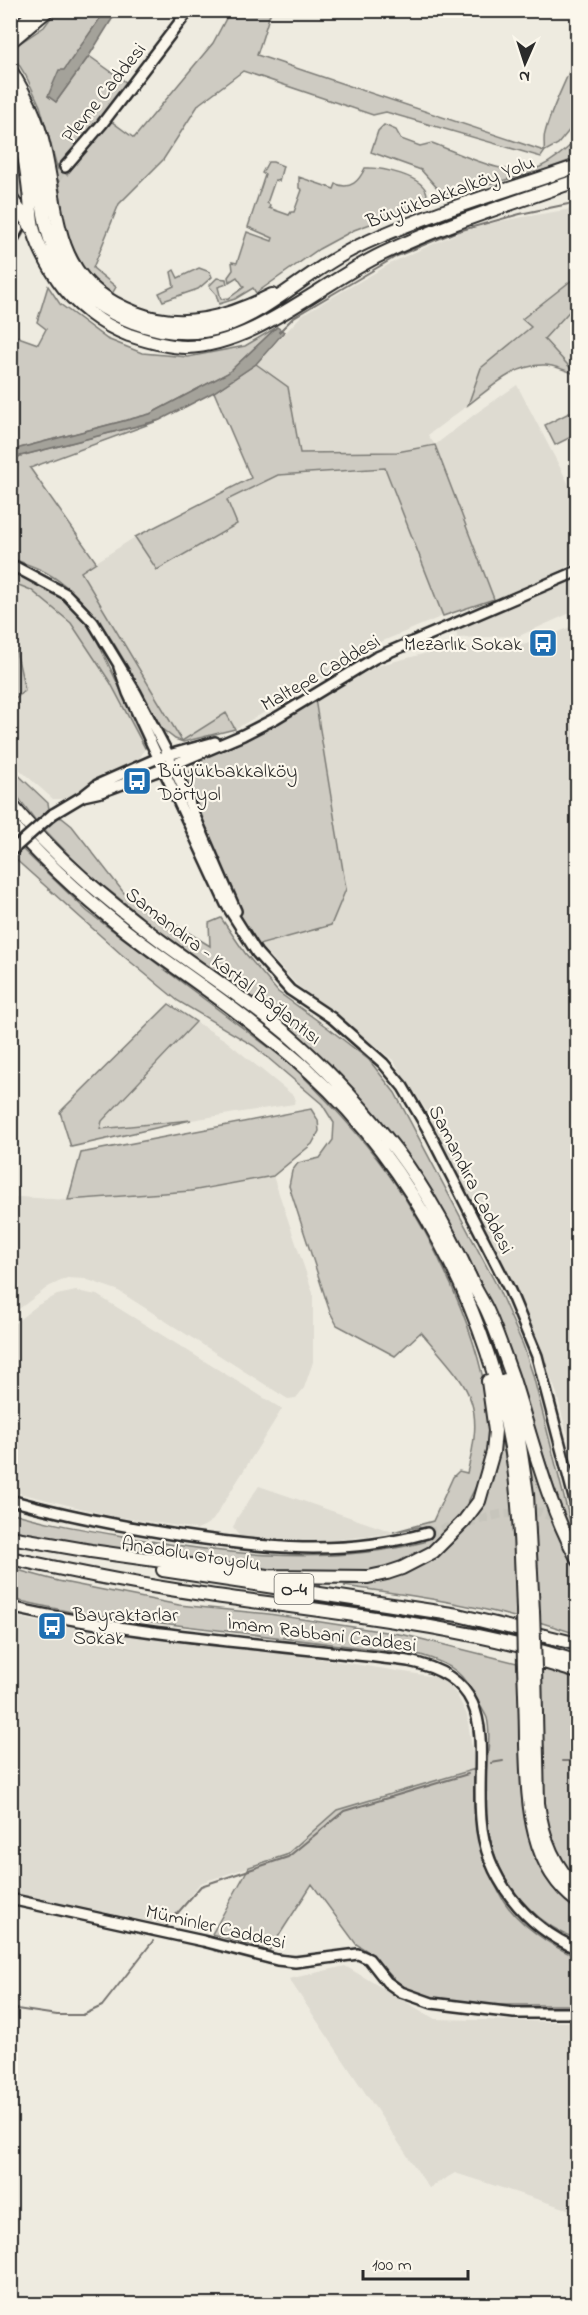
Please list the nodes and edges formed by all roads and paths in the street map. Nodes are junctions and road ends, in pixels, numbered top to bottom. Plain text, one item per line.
1 (35, 10) edge
2 (48, 10) edge
3 (189, 10) edge
4 (10, 31) edge
5 (10, 42) edge
6 (10, 69) edge
7 (10, 91) edge
8 (10, 116) edge
9 (578, 166) edge
10 (65, 167) tunnel mouth
11 (578, 180) edge
12 (10, 197) edge
13 (18, 229) dead end
14 (33, 230) junction
15 (10, 244) edge
16 (302, 279) junction
17 (10, 564) edge
18 (578, 571) edge
19 (243, 735) junction
20 (163, 756) junction
21 (168, 767) junction
22 (83, 796) junction
23 (10, 803) edge
24 (10, 823) edge
25 (10, 852) edge
26 (458, 1282) junction
27 (476, 1290) junction
28 (10, 1500) edge
29 (578, 1513) edge
30 (427, 1533) tunnel mouth
31 (10, 1538) edge
32 (10, 1558) edge
33 (578, 1560) edge
34 (10, 1607) edge
35 (528, 1611) junction
36 (362, 1616) junction
37 (578, 1644) edge
38 (578, 1662) edge
39 (530, 1667) junction
40 (578, 1672) edge
41 (578, 1889) edge
42 (10, 1899) edge
43 (578, 1902) edge
44 (578, 1949) edge
45 (578, 2013) edge

1 - 4 highway
2 - 5 highway
3 - 10 main road, Plevne Caddesi
6 - 16 highway
7 - 16 highway, Büyükbakkalköy Yolu
8 - 14 highway, Büyükbakkalköy Yolu
9 - 16 highway, Büyükbakkalköy Yolu
11 - 14 highway, Büyükbakkalköy Yolu
12 - 14 highway
13 - 15 main road
17 - 20 main road, Samandıra Caddesi
18 - 19 main road, Maltepe Caddesi
19 - 20 main road, Maltepe Caddesi
19 - 21 main road, Maltepe Caddesi
20 - 21 main road, Samandıra Caddesi
20 - 22 main road, Maltepe Caddesi
21 - 22 main road, Maltepe Caddesi
21 - 29 main road, Samandıra Caddesi
22 - 25 main road, Maltepe Caddesi, bridge
23 - 27 highway, Samandıra - Kartal Bağlantısı
24 - 26 highway, Samandıra - Kartal Bağlantısı
26 - 31 highway
26 - 35 highway
27 - 33 highway
27 - 35 highway
28 - 30 main road
31 - 37 highway, Anadolu Otoyolu / O-4
32 - 36 highway, Anadolu Otoyolu / O-4
34 - 44 main road, İmam Rabbani Caddesi
35 - 39 highway, bridge
36 - 38 highway, Anadolu Otoyolu / O-4
36 - 40 highway
39 - 41 highway
39 - 43 highway
42 - 45 main road, Müminler Caddesi

